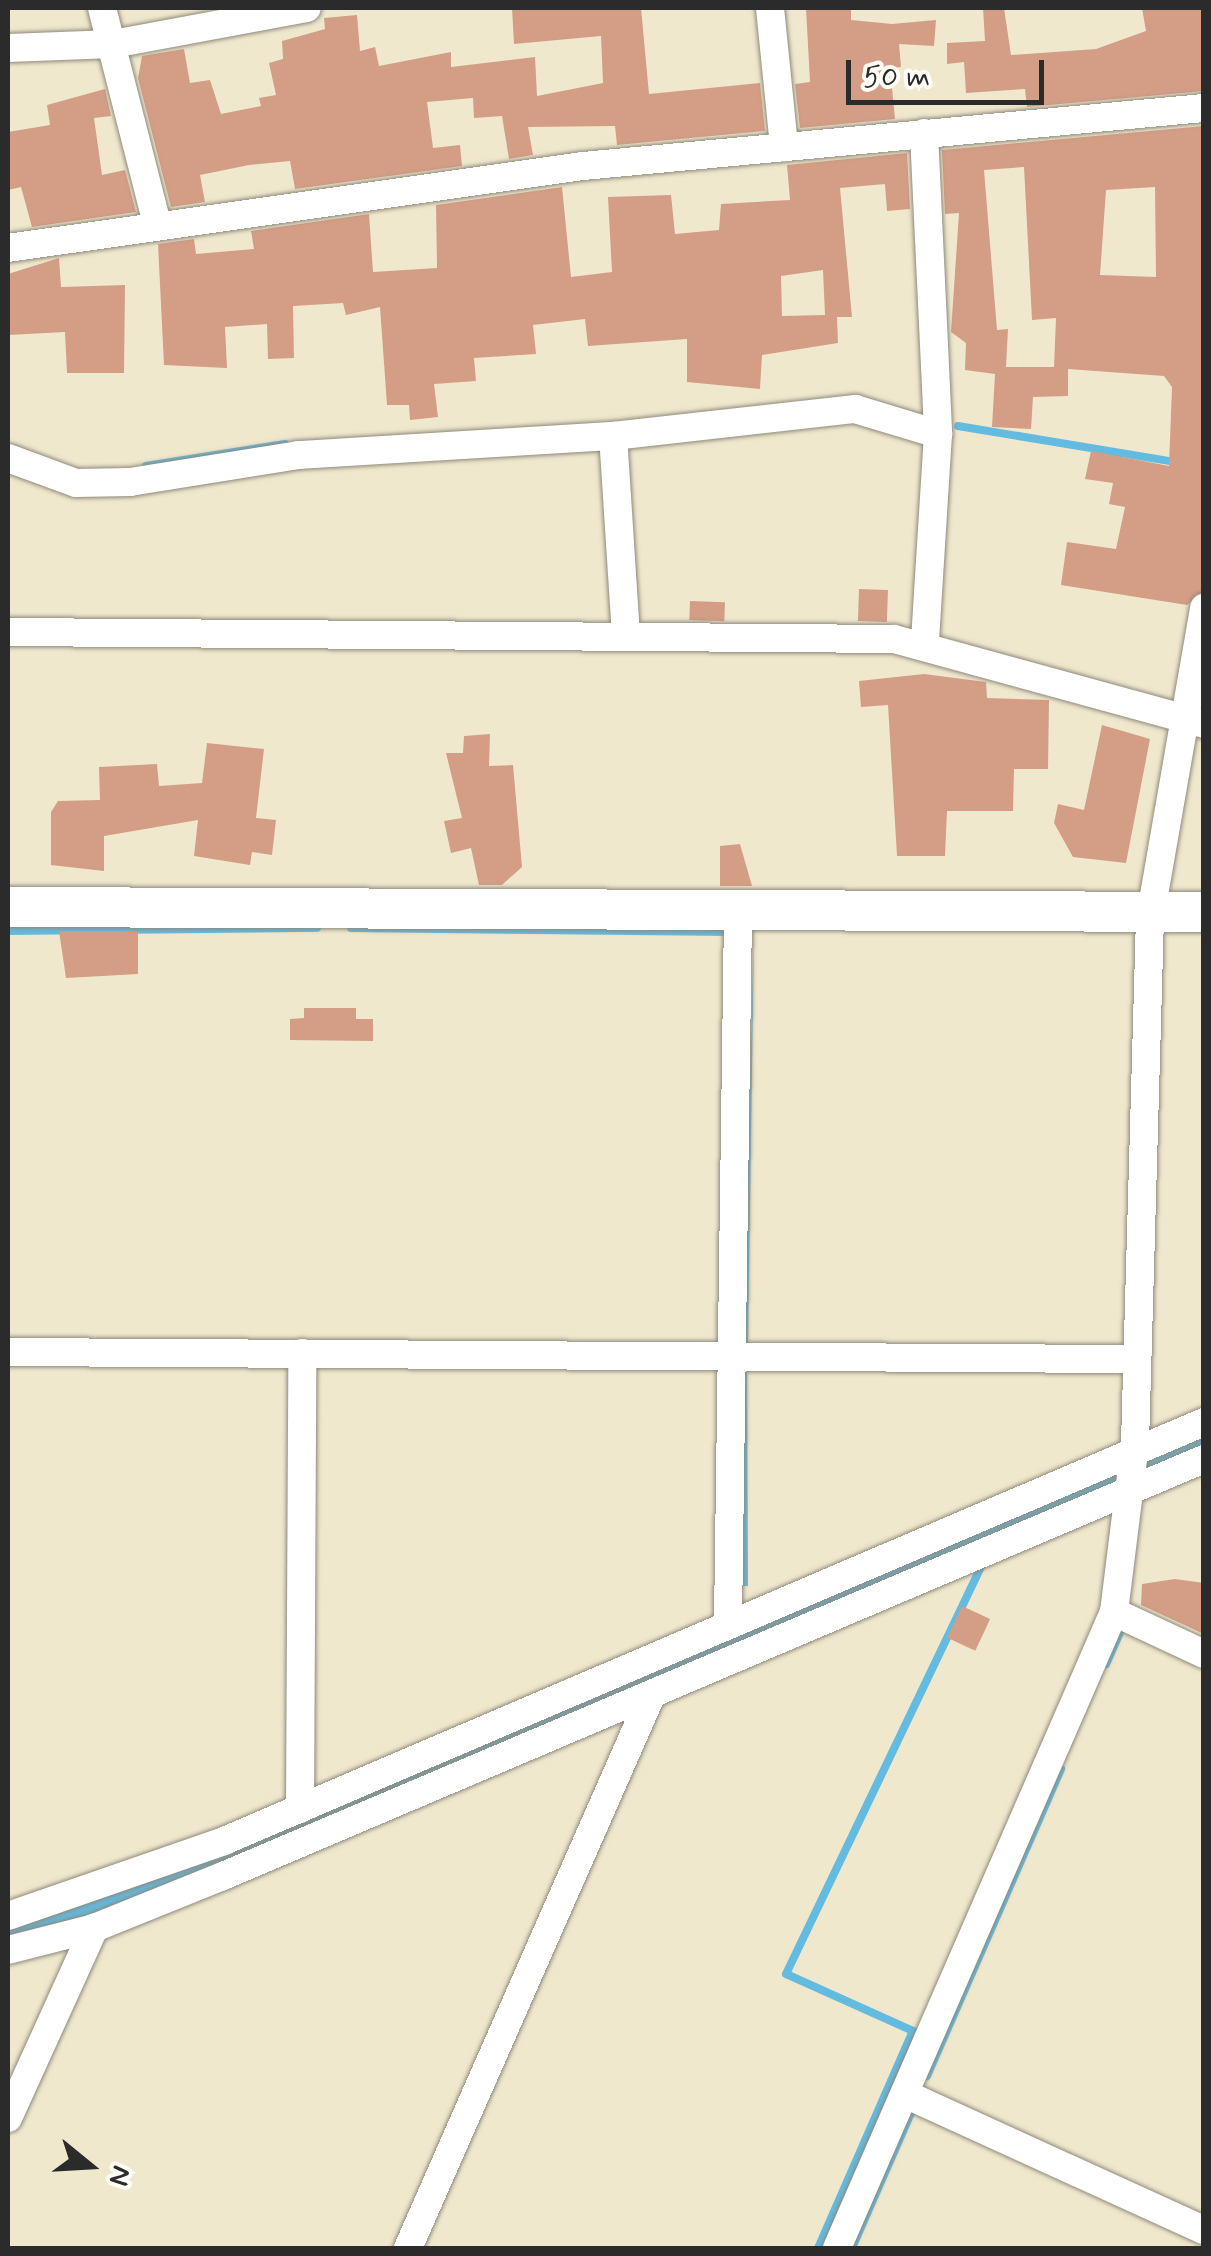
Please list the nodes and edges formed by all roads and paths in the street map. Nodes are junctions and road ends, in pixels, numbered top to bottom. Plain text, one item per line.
1 (102, 8) edge
2 (307, 8) edge
3 (770, 8) edge
4 (113, 44) junction
5 (8, 48) edge
6 (1204, 108) edge
7 (924, 133) junction
8 (784, 148) junction
9 (157, 223) junction
10 (8, 248) edge
11 (938, 434) junction
12 (613, 436) junction
13 (8, 458) edge
14 (1204, 608) edge
15 (8, 632) edge
16 (626, 636) junction
17 (925, 644) junction
18 (1194, 721) edge
19 (8, 907) edge
20 (1204, 912) edge
21 (738, 914) junction
22 (1150, 918) junction
23 (8, 1352) edge
24 (302, 1353) junction
25 (731, 1355) junction
26 (1137, 1358) junction
27 (1204, 1422) edge
28 (1204, 1459) edge
29 (1132, 1466) junction
30 (1114, 1612) junction
31 (728, 1622) junction
32 (1204, 1654) edge
33 (650, 1696) junction
34 (300, 1808) junction
35 (210, 1847) junction
36 (223, 1876) junction
37 (8, 1916) edge
38 (94, 1928) junction
39 (8, 1950) edge
40 (904, 2094) junction
41 (8, 2118) edge
42 (1204, 2230) edge
43 (408, 2248) edge
44 (837, 2248) edge

1 - 4 street
2 - 4 street
3 - 8 street
4 - 5 street
4 - 9 street
6 - 7 street
7 - 8 street
7 - 11 street
8 - 9 street
9 - 10 street
11 - 12 street
11 - 17 street
12 - 13 street
12 - 16 street
14 - 18 street
15 - 16 street
16 - 17 street
17 - 18 street
18 - 22 street
19 - 21 street
20 - 22 street
21 - 22 street
21 - 25 street
22 - 26 street
23 - 24 street
24 - 25 street
24 - 34 street
25 - 26 street
25 - 31 street
26 - 29 street
27 - 29 street
28 - 29 street
29 - 30 street
29 - 31 street
29 - 33 street
30 - 32 street
30 - 40 street
31 - 34 street
33 - 36 street
33 - 43 street
34 - 35 street
35 - 36 street
35 - 37 street
36 - 38 street
38 - 39 street
38 - 41 street
40 - 42 street
40 - 44 street

